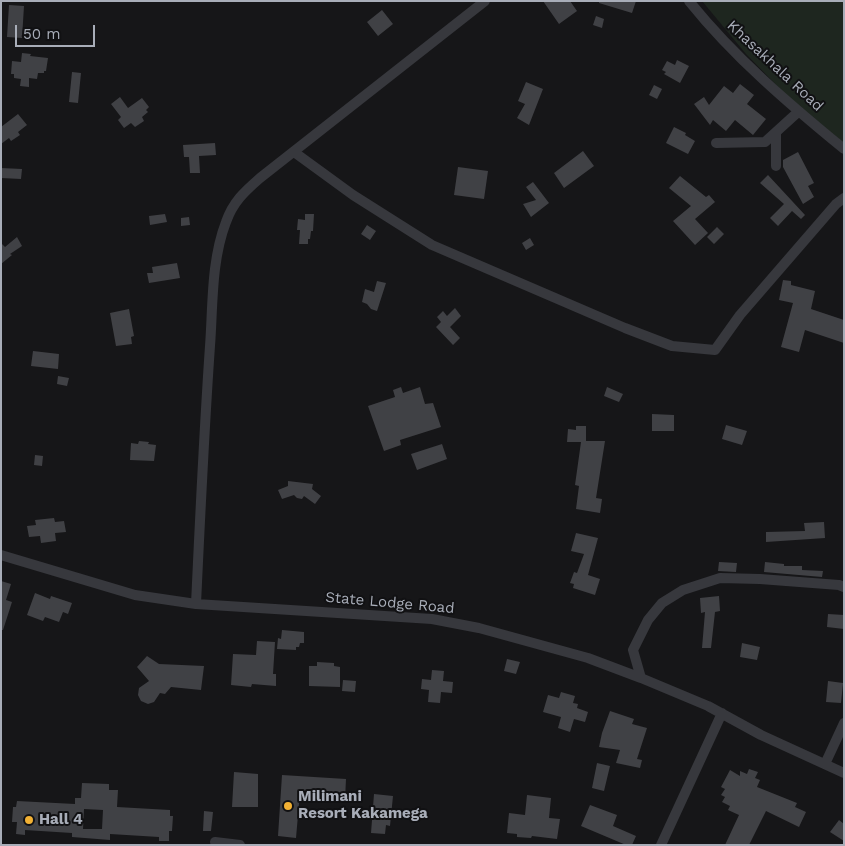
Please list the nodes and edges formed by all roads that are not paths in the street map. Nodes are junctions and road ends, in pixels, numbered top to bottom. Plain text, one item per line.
1 (486, 1) edge
2 (689, 1) edge
3 (798, 112) junction
4 (776, 133) junction
5 (716, 143) dead end
6 (844, 149) edge
7 (294, 152) junction
8 (776, 166) dead end
9 (844, 198) edge
10 (1, 555) edge
11 (844, 587) edge
12 (196, 604) junction
13 (641, 678) junction
14 (722, 714) junction
15 (844, 723) edge
16 (825, 764) junction
17 (844, 773) edge
18 (215, 842) dead end
19 (240, 845) edge
20 (661, 845) edge

1 - 7 street
2 - 3 street, Khasakhala Road
3 - 4 street
3 - 6 street, Khasakhala Road
4 - 5 street
4 - 8 street
7 - 9 street
7 - 12 street
10 - 12 street, State Lodge Road
11 - 13 street
12 - 13 street, State Lodge Road
13 - 14 street, State Lodge Road
14 - 16 street, State Lodge Road
14 - 20 street
15 - 16 street
16 - 17 street, State Lodge Road
18 - 19 street

